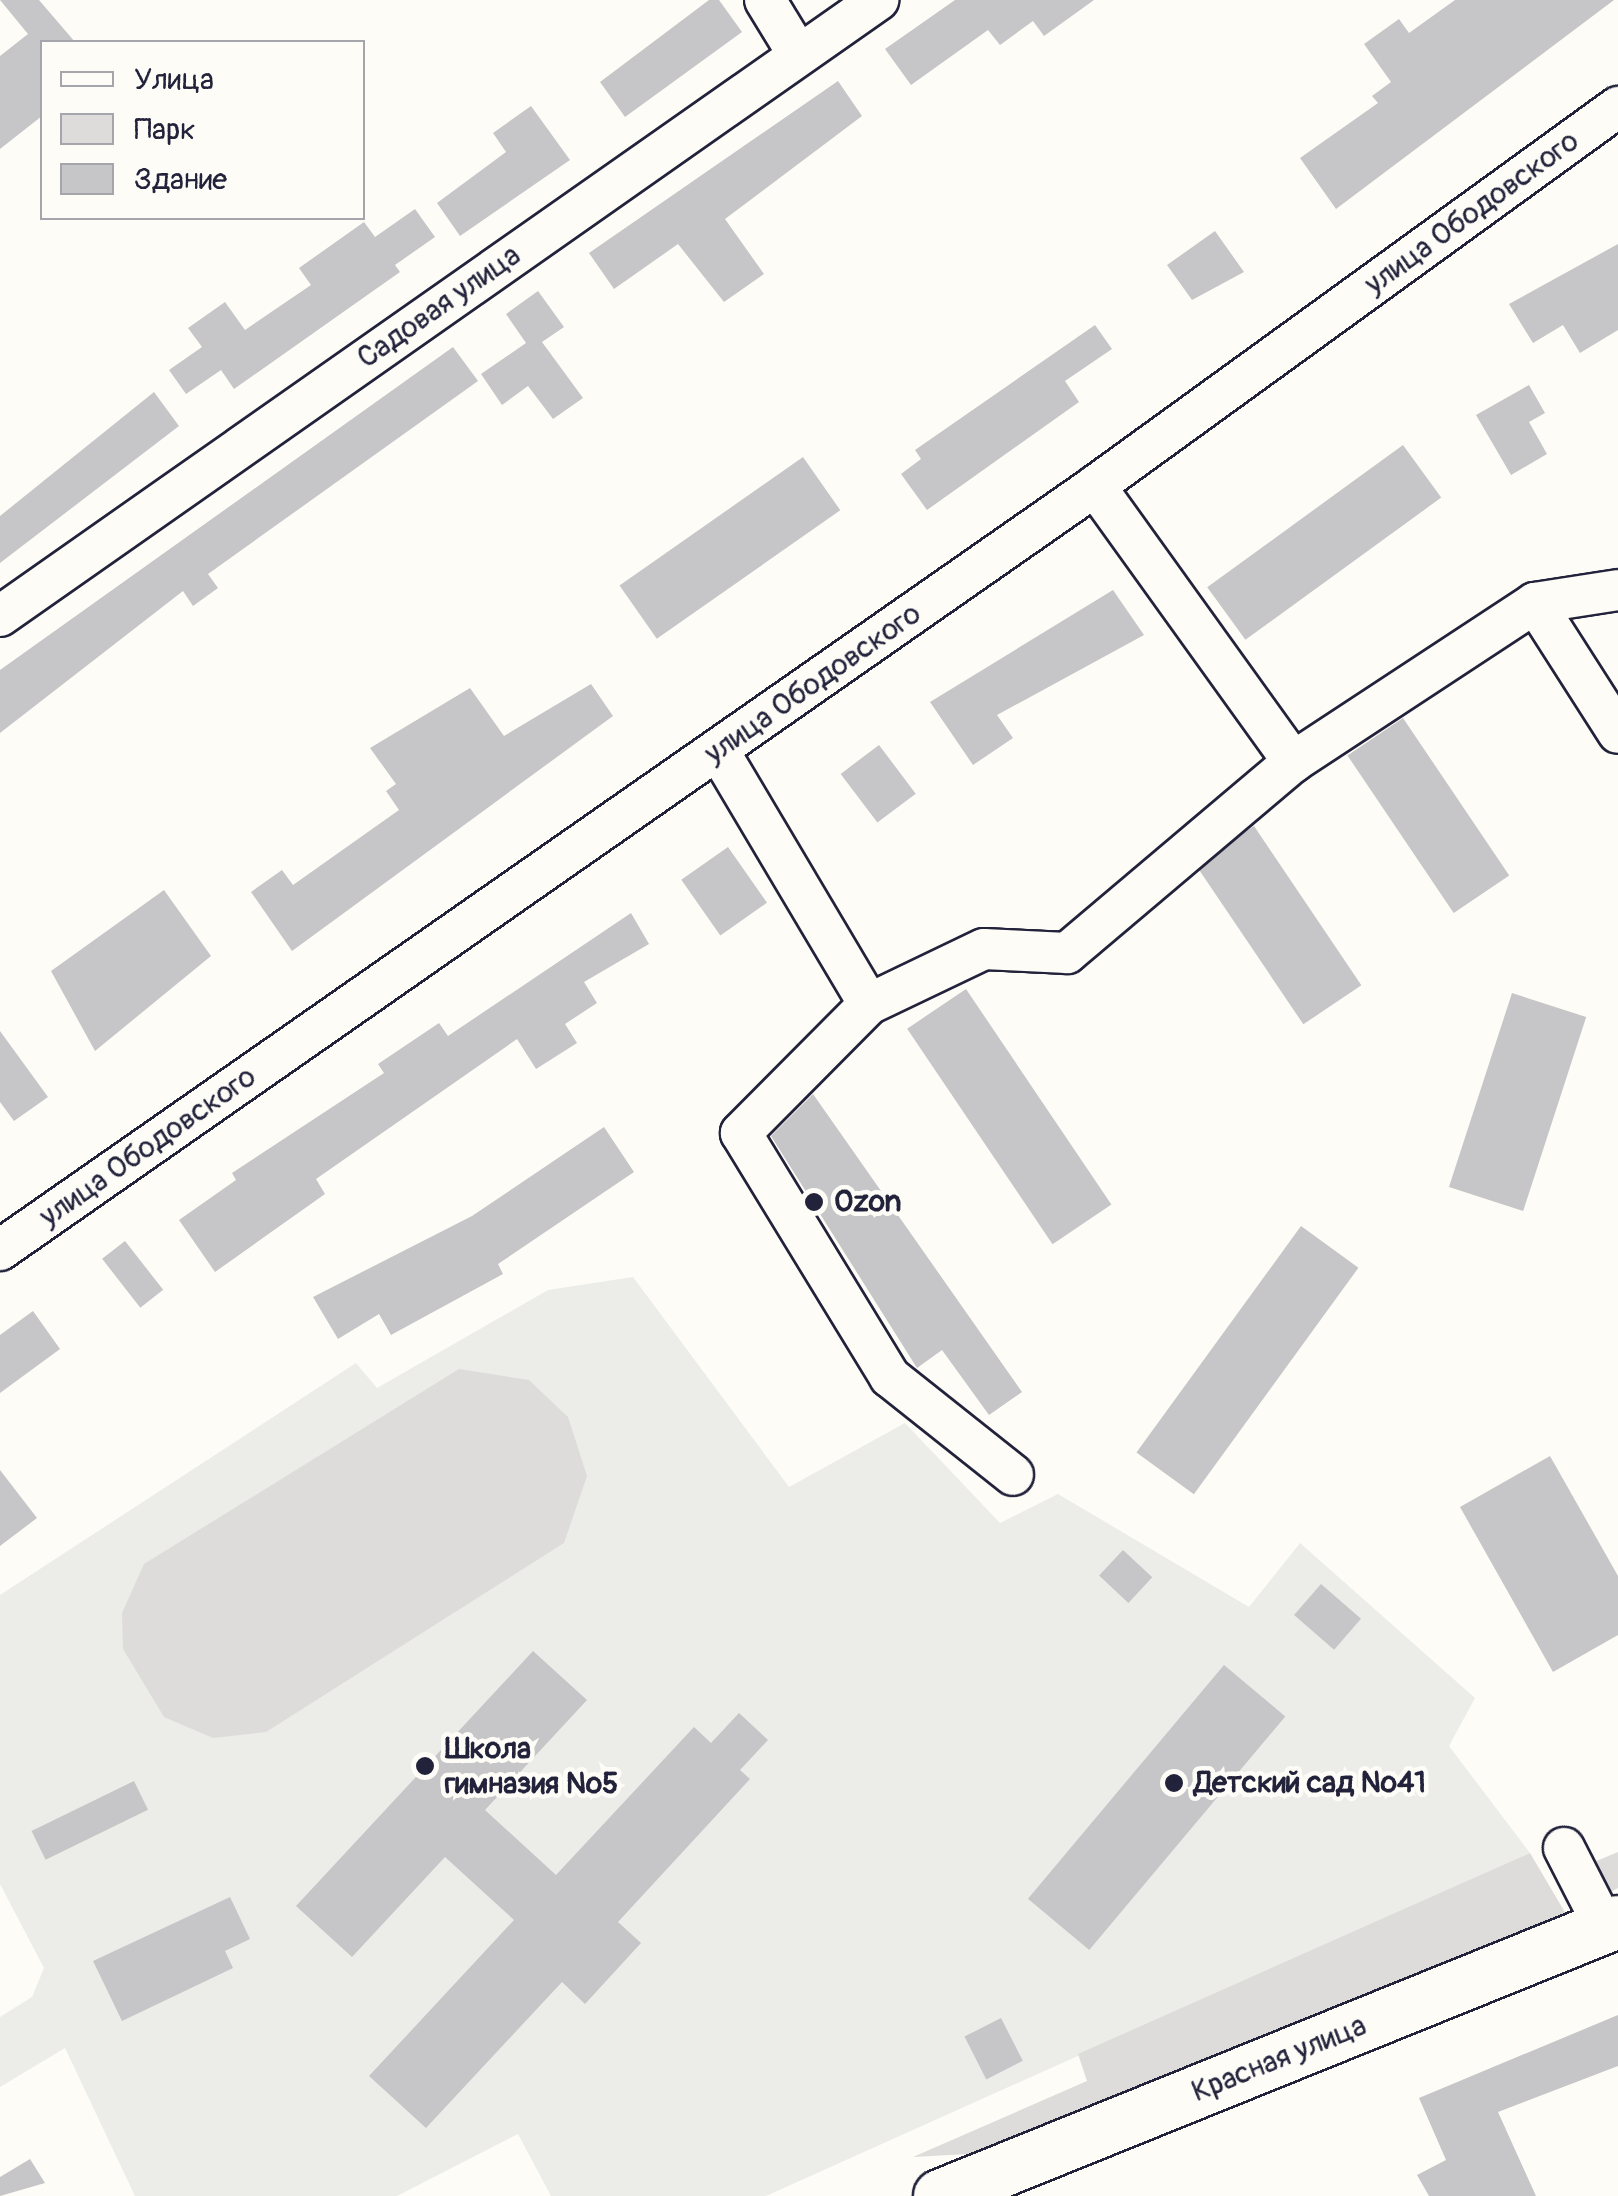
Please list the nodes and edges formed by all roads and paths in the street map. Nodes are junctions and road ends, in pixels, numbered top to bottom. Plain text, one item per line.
1 (765, 0) edge
2 (878, 0) edge
3 (798, 54) junction
4 (1618, 107) edge
5 (1095, 486) junction
6 (1618, 590) edge
7 (1535, 604) junction
8 (0, 616) edge
9 (1618, 733) edge
10 (718, 750) junction
11 (1292, 762) junction
12 (869, 1004) junction
13 (0, 1250) edge
14 (1013, 1475) dead end
15 (1564, 1848) dead end
16 (1612, 1925) edge
17 (940, 2196) edge

1 - 3 street
2 - 3 street, Садовая улица
3 - 8 street, Садовая улица
4 - 5 street, улица Ободовского
5 - 10 street, улица Ободовского
5 - 11 street
6 - 7 street
7 - 9 street
7 - 11 street
10 - 12 street
10 - 13 street, улица Ободовского
11 - 12 street
12 - 14 street
15 - 16 street
16 - 17 main road, Красная улица

